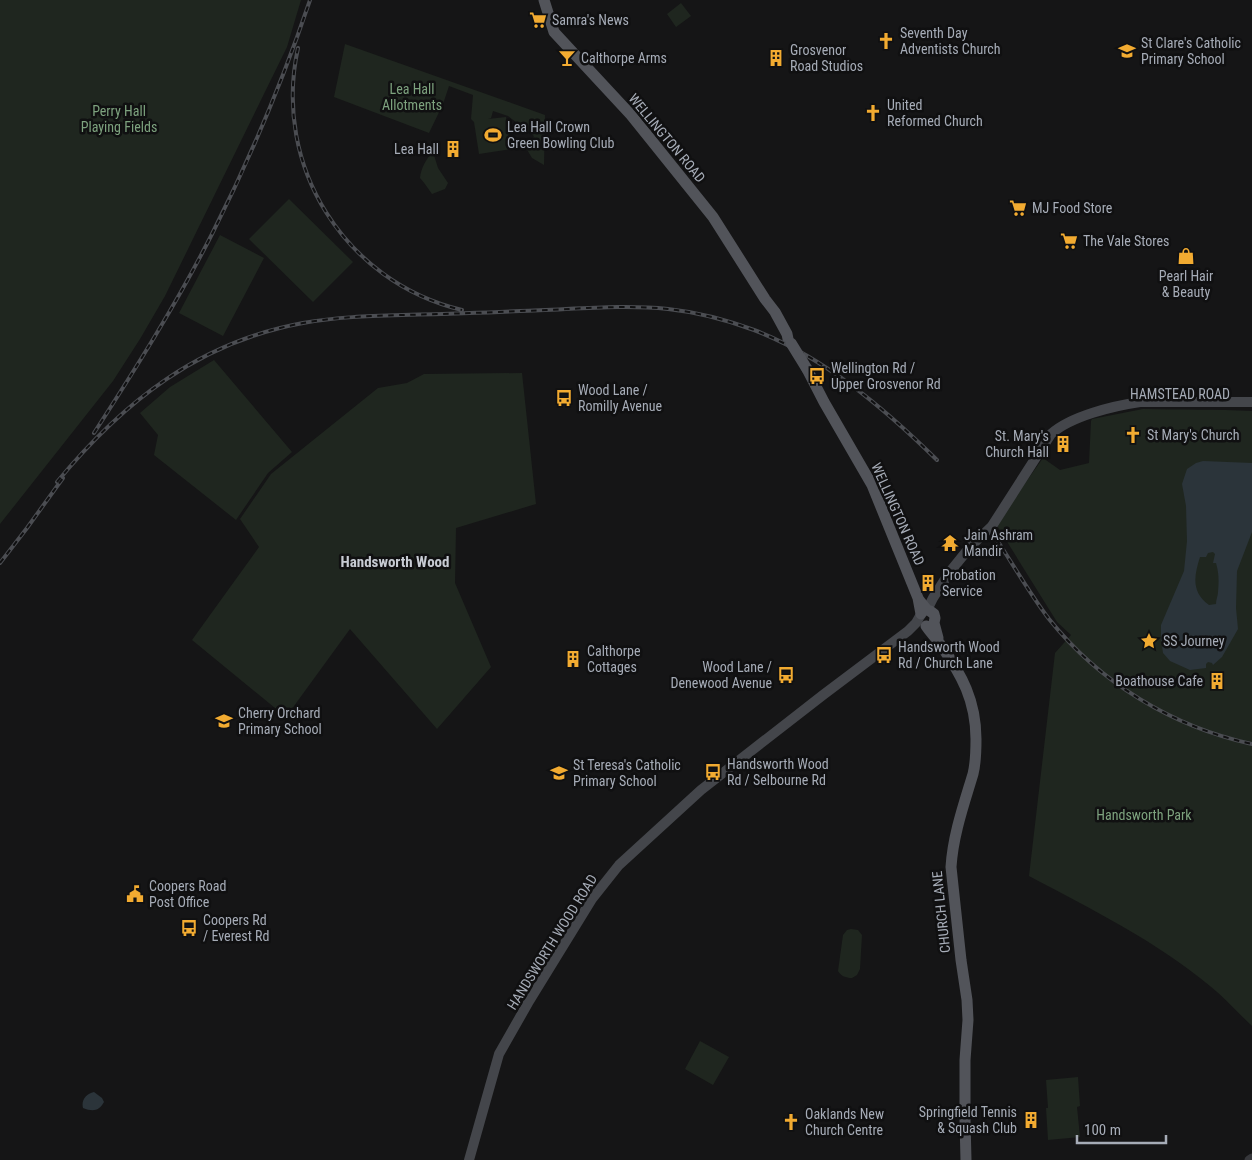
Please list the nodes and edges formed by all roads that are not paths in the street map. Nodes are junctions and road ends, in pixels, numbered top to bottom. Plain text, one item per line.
1 (544, 0) edge
2 (1252, 402) edge
3 (1252, 407) edge
4 (1109, 409) junction
5 (927, 619) junction
6 (469, 1160) edge
7 (966, 1160) edge

1 - 5 main road, WELLINGTON ROAD, bridge
2 - 4 main road, HAMSTEAD ROAD
3 - 4 main road, HAMSTEAD ROAD
4 - 5 main road, HAMSTEAD ROAD
5 - 6 main road, HANDSWORTH WOOD ROAD
5 - 7 main road, CHURCH LANE

